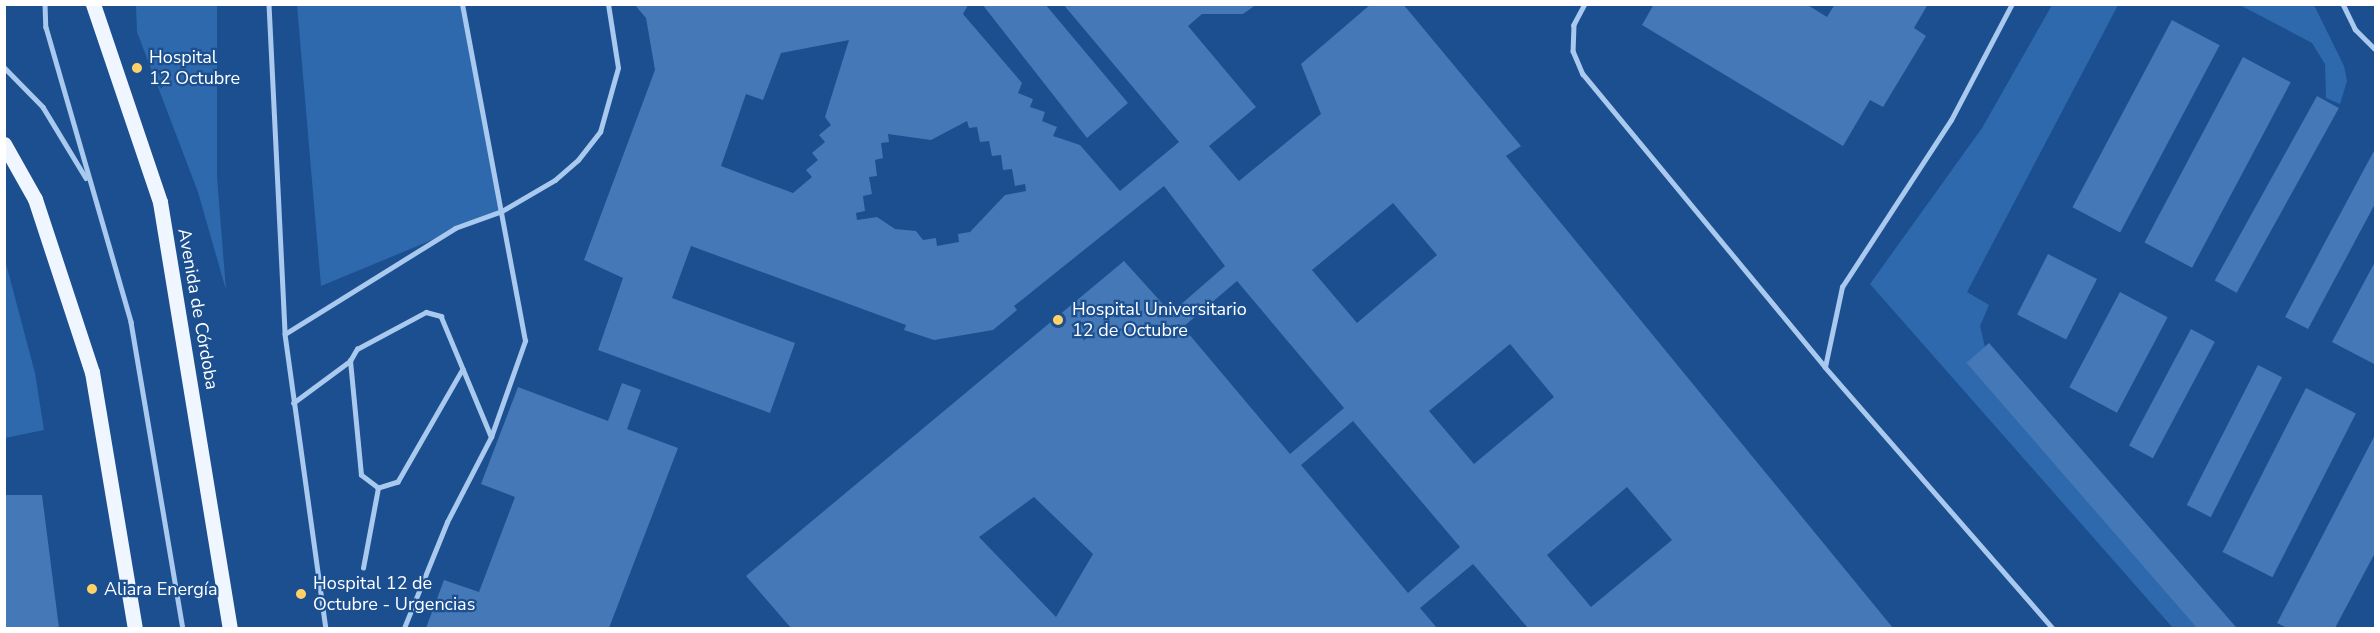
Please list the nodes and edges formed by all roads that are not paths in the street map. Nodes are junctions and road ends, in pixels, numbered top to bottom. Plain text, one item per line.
1 (45, 4) edge
2 (93, 4) edge
3 (269, 4) edge
4 (462, 4) edge
5 (608, 4) edge
6 (1585, 4) edge
7 (2012, 4) edge
8 (2343, 4) edge
9 (2376, 50) edge
10 (4, 67) edge
11 (4, 144) edge
12 (89, 182) junction
13 (502, 211) junction
14 (285, 334) junction
15 (350, 361) junction
16 (1825, 367) junction
17 (463, 369) junction
18 (293, 403) junction
19 (491, 437) junction
20 (378, 488) junction
21 (363, 568) dead end
22 (224, 589) junction
23 (135, 628) edge
24 (183, 628) edge
25 (230, 628) edge
26 (238, 628) edge
27 (326, 628) edge
28 (404, 628) edge
29 (2053, 628) edge

1 - 12 lane
2 - 22 main road, Avenida de Córdoba
3 - 14 lane
4 - 13 lane
5 - 13 lane
6 - 16 lane
7 - 16 lane
8 - 9 lane
10 - 12 lane
11 - 23 main road
12 - 24 lane
13 - 14 lane
13 - 19 lane
14 - 18 lane
15 - 17 lane
15 - 18 lane
15 - 20 lane
16 - 29 lane
17 - 19 lane
17 - 20 lane
18 - 27 lane
19 - 28 lane
20 - 21 lane
22 - 25 main road, Avenida de Córdoba
22 - 26 main road

